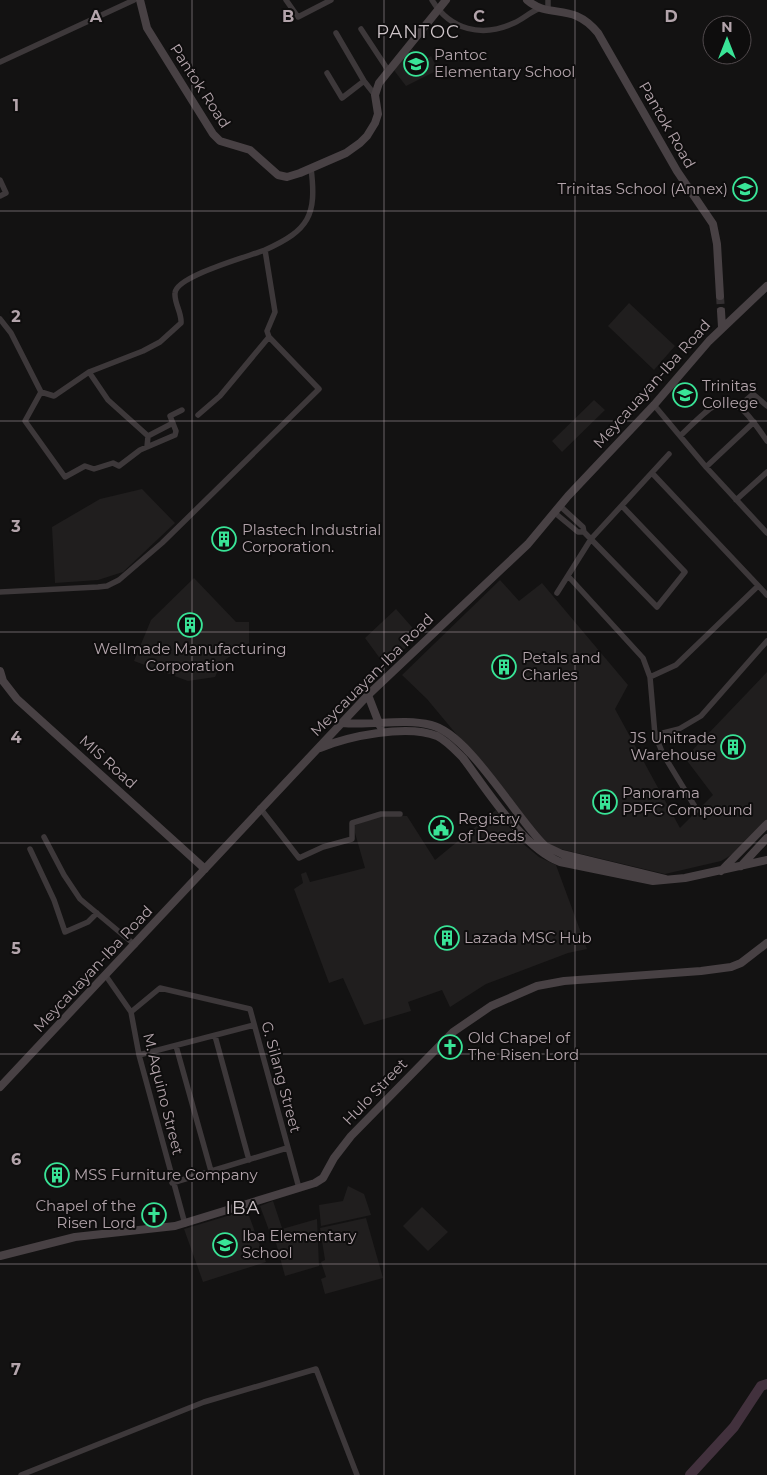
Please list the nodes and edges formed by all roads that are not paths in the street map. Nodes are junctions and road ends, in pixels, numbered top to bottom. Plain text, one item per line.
1 (134, 0) edge
2 (140, 0) edge
3 (286, 0) edge
4 (331, 0) edge
5 (432, 0) edge
6 (446, 0) edge
7 (528, 0) edge
8 (548, 0) edge
9 (322, 2) edge
10 (538, 9) junction
11 (548, 9) junction
12 (438, 10) junction
13 (361, 29) dead end
14 (336, 33) dead end
15 (0, 62) edge
16 (388, 70) junction
17 (327, 72) dead end
18 (364, 81) junction
19 (375, 94) junction
20 (311, 168) junction
21 (0, 180) edge
22 (0, 196) edge
23 (265, 250) junction
24 (767, 286) edge
25 (720, 296) tunnel mouth
26 (721, 311) tunnel mouth
27 (0, 319) edge
28 (722, 327) junction
29 (269, 337) junction
30 (89, 372) junction
31 (41, 392) junction
32 (654, 405) junction
33 (767, 406) edge
34 (738, 407) junction
35 (182, 410) dead end
36 (198, 415) dead end
37 (754, 422) junction
38 (172, 423) junction
39 (148, 436) junction
40 (680, 436) junction
41 (767, 442) edge
42 (147, 447) junction
43 (669, 454) dead end
44 (706, 467) junction
45 (767, 472) edge
46 (652, 473) junction
47 (736, 500) junction
48 (622, 506) junction
49 (558, 510) junction
50 (573, 518) junction
51 (568, 524) junction
52 (584, 532) junction
53 (767, 533) edge
54 (591, 539) junction
55 (568, 576) junction
56 (758, 586) junction
57 (0, 592) edge
58 (557, 593) dead end
59 (767, 594) edge
60 (767, 641) edge
61 (0, 671) edge
62 (650, 677) junction
63 (368, 696) junction
64 (342, 723) junction
65 (379, 724) junction
66 (383, 733) junction
67 (655, 735) junction
68 (318, 748) junction
69 (260, 808) junction
70 (697, 810) dead end
71 (400, 814) dead end
72 (767, 824) edge
73 (758, 833) junction
74 (44, 837) dead end
75 (766, 839) edge
76 (758, 848) junction
77 (30, 849) dead end
78 (765, 861) edge
79 (741, 866) junction
80 (204, 869) junction
81 (721, 871) junction
82 (667, 880) junction
83 (98, 913) junction
84 (767, 943) edge
85 (135, 945) junction
86 (106, 976) junction
87 (131, 1012) junction
88 (254, 1025) junction
89 (215, 1036) junction
90 (176, 1046) junction
91 (139, 1056) junction
92 (0, 1087) edge
93 (287, 1148) junction
94 (249, 1160) junction
95 (211, 1171) junction
96 (172, 1183) junction
97 (299, 1188) junction
98 (185, 1224) junction
99 (0, 1256) edge
100 (21, 1475) edge
101 (358, 1475) edge

1 - 15 street
2 - 20 street, Pantok Road
3 - 9 street
4 - 9 street
5 - 12 street
6 - 12 street
7 - 10 street
8 - 11 street
10 - 11 street, Pantok Road
10 - 12 street
11 - 25 street, Pantok Road
12 - 16 street
13 - 16 street
14 - 18 street
16 - 19 street
17 - 18 street
18 - 19 street
19 - 20 street, Pantok Road
20 - 23 street
21 - 22 street
23 - 29 street
23 - 30 street
24 - 28 street, Meycauayan-Iba Road
26 - 28 street
27 - 31 street
28 - 32 street, Meycauayan-Iba Road
29 - 36 street
29 - 57 street
30 - 31 street
30 - 39 street
31 - 42 street
32 - 40 street
32 - 49 street, Meycauayan-Iba Road
33 - 34 street
34 - 37 street
34 - 40 street
35 - 38 street
37 - 41 street
37 - 44 street
38 - 39 street
38 - 42 street
39 - 42 street
40 - 44 street
43 - 46 street
44 - 47 street
45 - 47 street
46 - 48 street
46 - 56 street
47 - 53 street
48 - 54 street
48 - 54 street
49 - 50 street
49 - 51 street
49 - 63 street, Meycauayan-Iba Road
50 - 51 street
50 - 52 street
51 - 52 street
52 - 54 street
54 - 55 street
55 - 58 street
55 - 62 street
56 - 59 street
56 - 62 street
60 - 67 street
61 - 80 street, MIS Road
62 - 67 street
63 - 64 street, Meycauayan-Iba Road
63 - 65 street
64 - 65 street
64 - 68 street, Meycauayan-Iba Road
65 - 66 street
65 - 82 street
66 - 68 street
66 - 82 street
67 - 70 street
68 - 69 street, Meycauayan-Iba Road
69 - 71 street
69 - 80 street, Meycauayan-Iba Road
72 - 73 street
73 - 75 street
73 - 81 street
74 - 83 street
75 - 76 street
76 - 78 street
76 - 79 street
77 - 83 street
78 - 79 street
79 - 81 street
80 - 85 street, Meycauayan-Iba Road
81 - 82 street
83 - 85 street
84 - 97 street, Hulo Street
85 - 86 street, Meycauayan-Iba Road
86 - 87 street, M. Aquino Street
86 - 92 street, Meycauayan-Iba Road
87 - 88 street, G. Silang Street
87 - 91 street, M. Aquino Street
88 - 89 street
88 - 93 street, G. Silang Street
89 - 90 street
89 - 94 street
90 - 91 street
90 - 95 street
91 - 96 street, M. Aquino Street
93 - 94 street
93 - 97 street, G. Silang Street
94 - 95 street
95 - 96 street
96 - 98 street, M. Aquino Street
97 - 98 street, Hulo Street
98 - 99 street, Hulo Street
100 - 101 street

